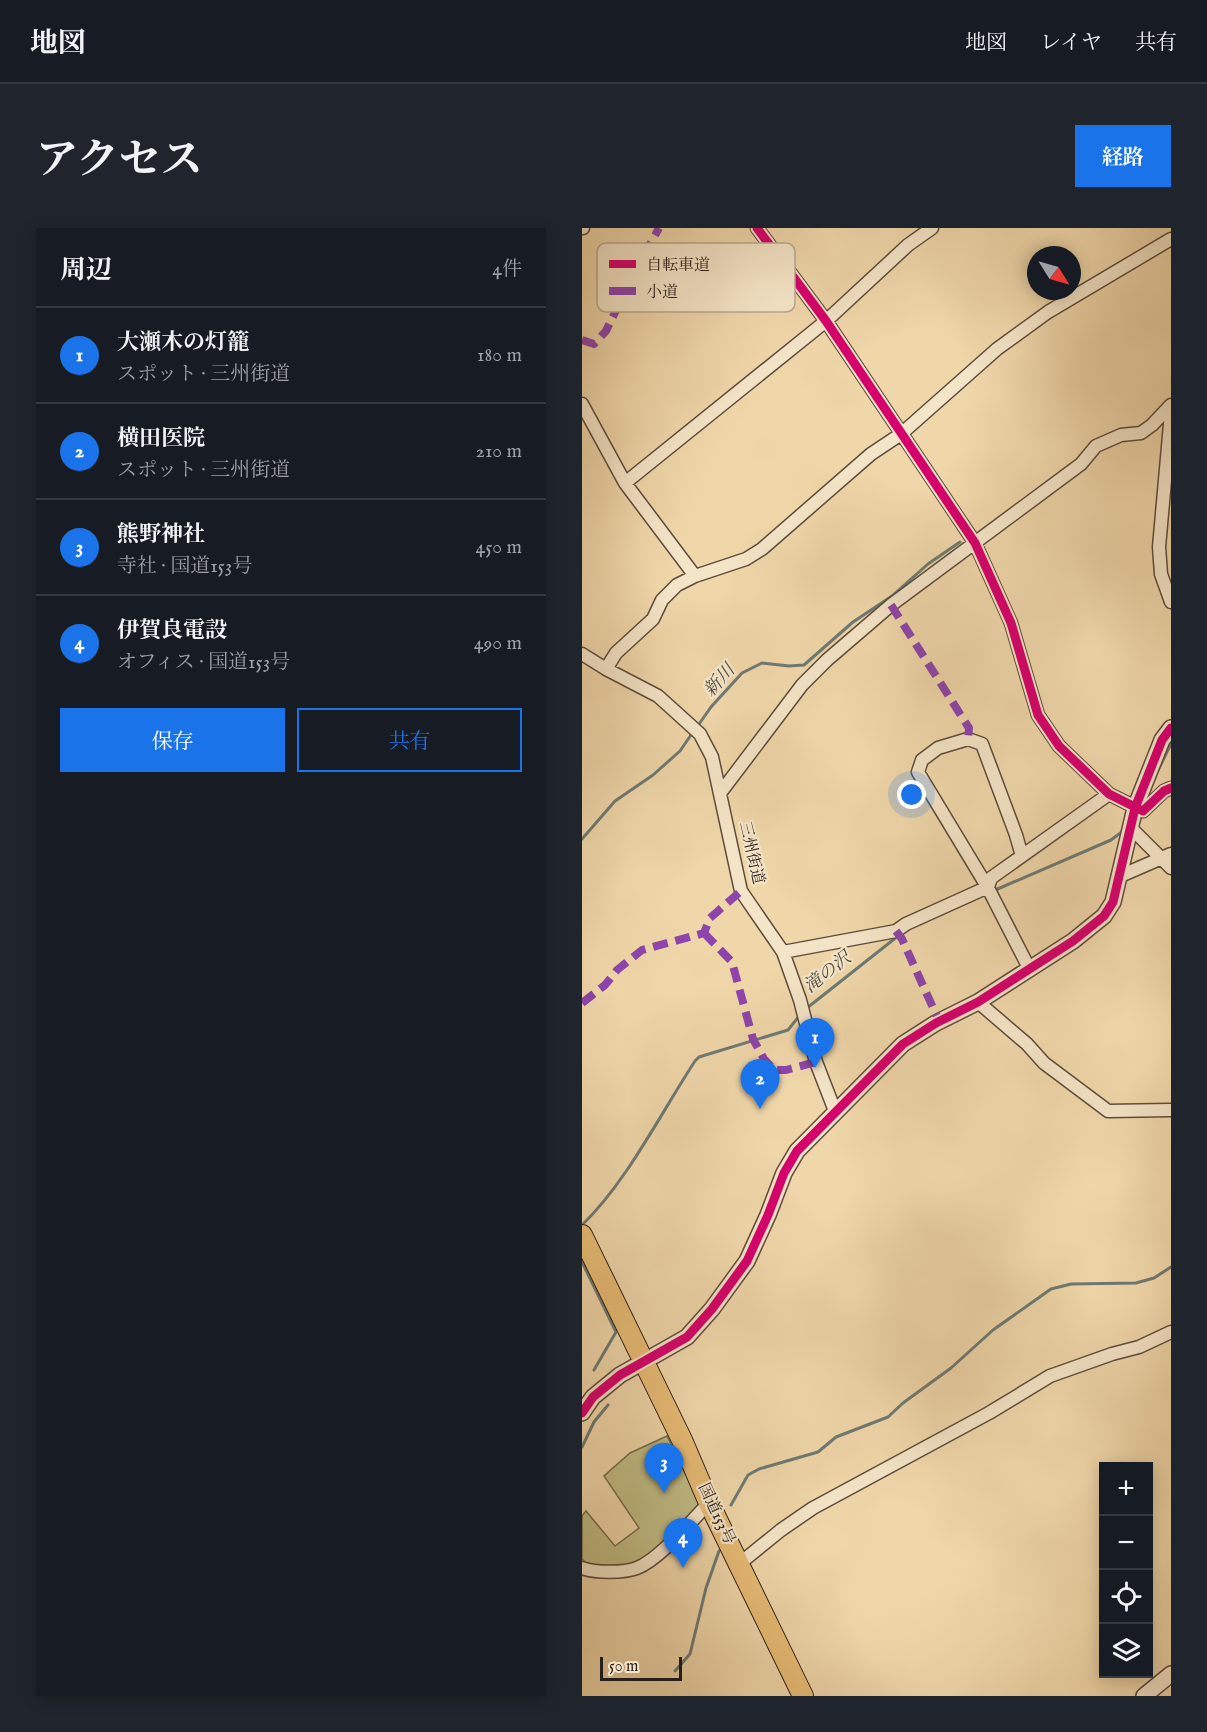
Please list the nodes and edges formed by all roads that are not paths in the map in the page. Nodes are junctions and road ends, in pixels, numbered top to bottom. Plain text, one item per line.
1 (757, 228) edge
2 (932, 228) edge
3 (1171, 239) edge
4 (768, 243) edge
5 (795, 279) edge
6 (826, 321) junction
7 (582, 404) edge
8 (1171, 405) edge
9 (1171, 413) edge
10 (901, 434) junction
11 (625, 483) junction
12 (975, 543) junction
13 (695, 576) junction
14 (1171, 602) edge
15 (582, 654) edge
16 (606, 669) junction
17 (1171, 728) edge
18 (1171, 788) edge
19 (721, 792) junction
20 (1109, 794) junction
21 (1135, 808) junction
22 (1131, 827) junction
23 (1022, 856) junction
24 (1166, 856) edge
25 (1171, 868) edge
26 (1118, 877) junction
27 (990, 891) junction
28 (783, 952) junction
29 (1030, 970) junction
30 (978, 1002) junction
31 (1171, 1110) edge
32 (835, 1111) junction
33 (582, 1235) edge
34 (1171, 1332) edge
35 (644, 1361) junction
36 (582, 1413) edge
37 (710, 1503) junction
38 (739, 1564) junction
39 (582, 1568) edge
40 (1171, 1674) edge
41 (803, 1696) edge
42 (1144, 1696) edge

1 - 4 street
2 - 6 street
3 - 10 street
5 - 6 street
6 - 10 street
6 - 11 street
7 - 11 street
8 - 12 street
9 - 14 street
10 - 12 street
10 - 13 street
11 - 13 street
12 - 19 street
12 - 20 street
13 - 16 street
15 - 16 street
16 - 19 street, 三州街道
17 - 21 street
18 - 21 street
19 - 28 street, 三州街道
20 - 21 street
20 - 23 street
21 - 22 street
22 - 24 street
22 - 26 street
23 - 27 street
23 - 27 street
24 - 25 street
24 - 26 street
26 - 29 street
27 - 28 street
27 - 29 street
28 - 32 street, 三州街道
29 - 30 street
30 - 31 street
30 - 32 street
32 - 35 street
33 - 35 highway, 国道153号
34 - 38 street
35 - 36 street
35 - 37 highway, 国道153号
37 - 38 highway, 国道153号
37 - 39 street
38 - 41 highway, 国道153号
40 - 42 street

